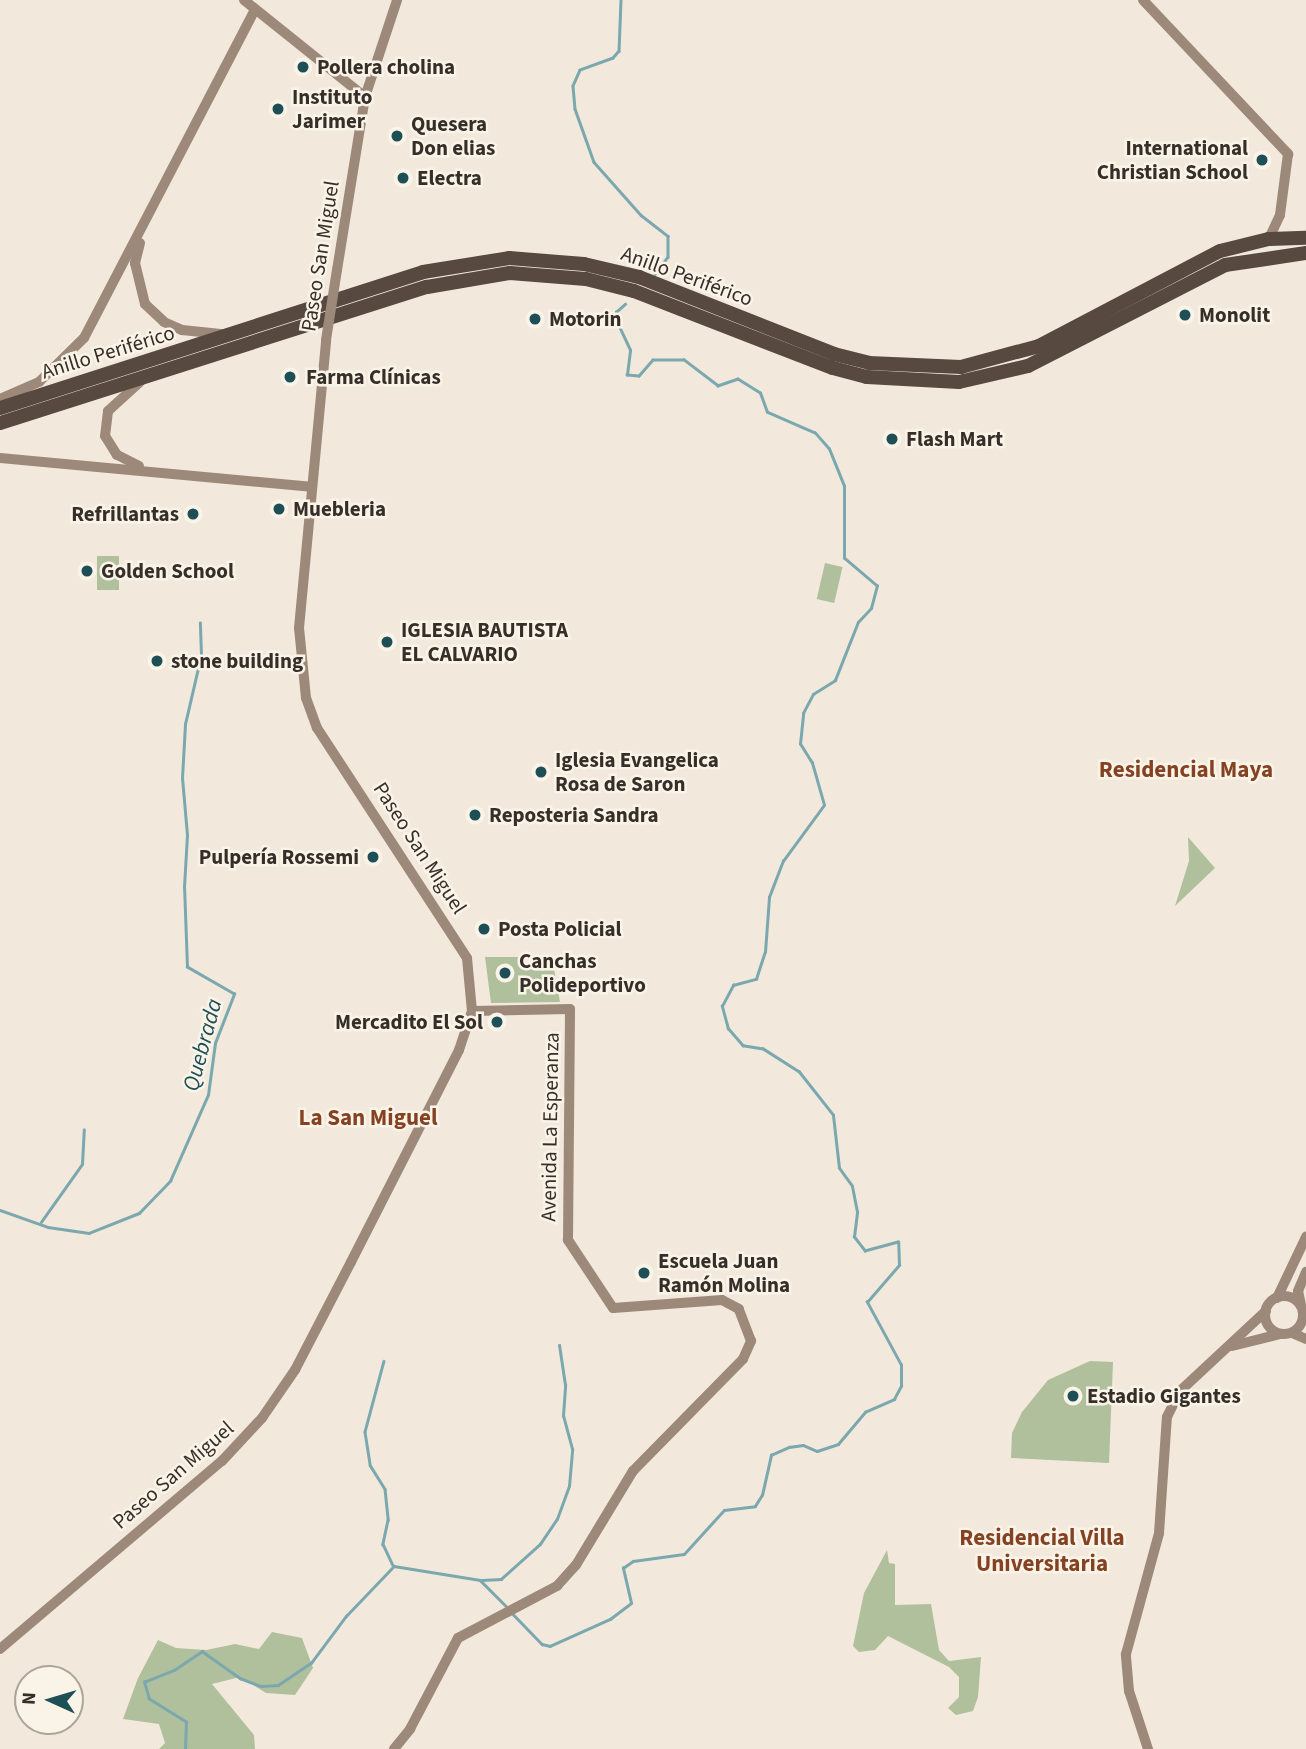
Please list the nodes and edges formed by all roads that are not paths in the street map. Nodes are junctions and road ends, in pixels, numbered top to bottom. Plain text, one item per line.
1 (244, 0) edge
2 (397, 0) edge
3 (1143, 0) edge
4 (255, 10) junction
5 (365, 97) junction
6 (1280, 215) junction
7 (144, 227) junction
8 (1269, 239) junction
9 (1305, 243) edge
10 (234, 334) junction
11 (147, 377) junction
12 (0, 399) edge
13 (0, 408) edge
14 (0, 423) edge
15 (0, 458) edge
16 (162, 473) junction
17 (311, 487) junction
18 (472, 1011) junction
19 (1306, 1237) edge
20 (1304, 1277) edge
21 (1277, 1298) junction
22 (1266, 1311) junction
23 (1304, 1313) edge
24 (1286, 1333) junction
25 (1306, 1339) edge
26 (1230, 1347) junction
27 (0, 1649) edge
28 (394, 1749) edge
29 (1148, 1749) edge

1 - 4 street
2 - 5 street, Paseo San Miguel
3 - 6 street
4 - 5 street
4 - 7 street
5 - 17 street, Paseo San Miguel, bridge
6 - 8 street
6 - 9 street
7 - 10 street
7 - 12 street
8 - 9 highway, Anillo Periférico
8 - 10 highway, Anillo Periférico
9 - 11 highway, Anillo Periférico
10 - 13 highway, Anillo Periférico
11 - 14 highway, Anillo Periférico
11 - 16 street
15 - 16 street
16 - 17 street
17 - 18 street, Paseo San Miguel
18 - 27 street, Paseo San Miguel
18 - 28 street, Avenida La Esperanza
19 - 21 street
20 - 23 street
21 - 22 street
21 - 23 street
22 - 24 street
22 - 26 street
23 - 24 street
24 - 25 street
24 - 26 street
26 - 29 street

